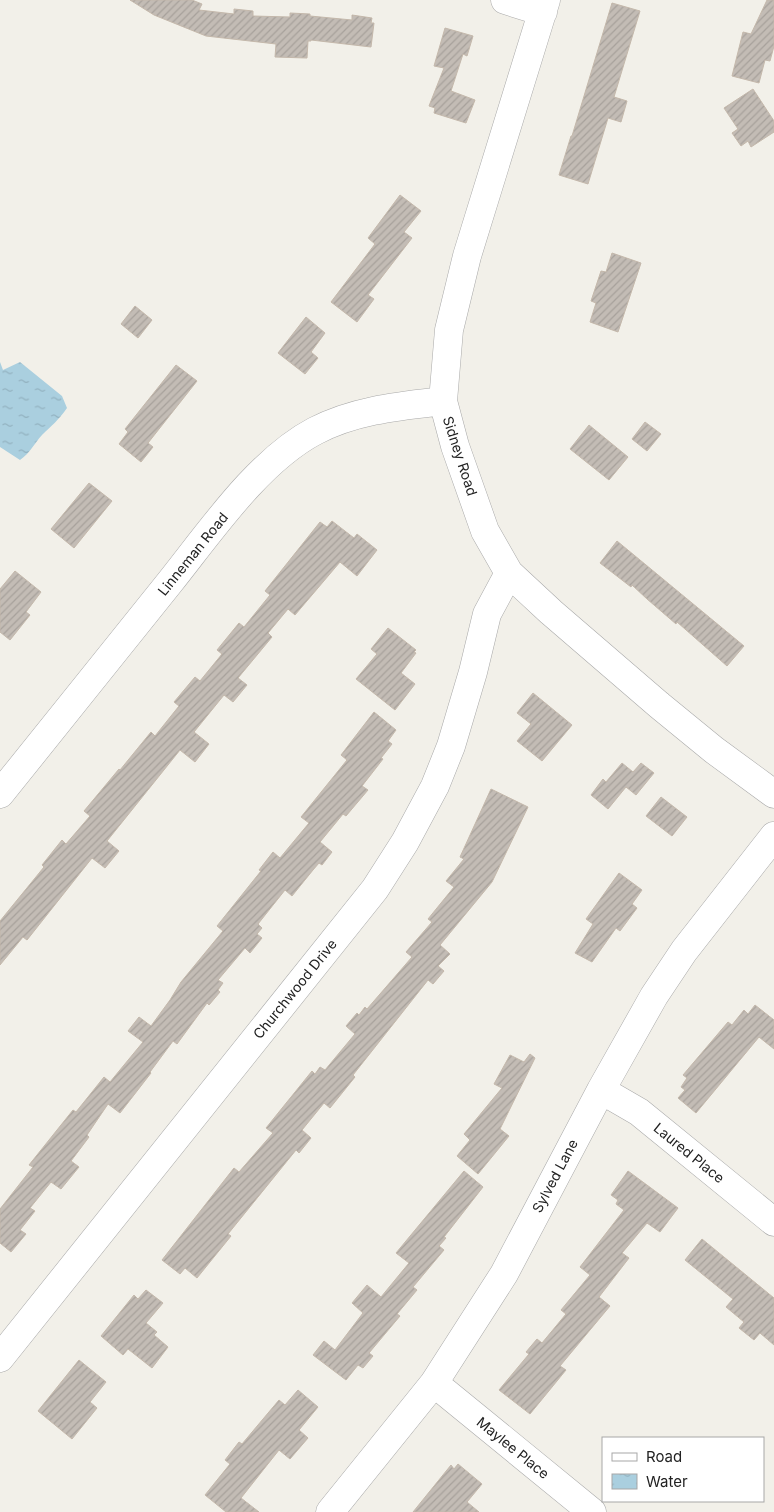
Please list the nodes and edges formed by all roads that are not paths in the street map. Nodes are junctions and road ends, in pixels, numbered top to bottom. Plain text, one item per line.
1 (505, 0) edge
2 (544, 6) edge
3 (443, 401) junction
4 (508, 573) junction
5 (0, 794) edge
6 (774, 794) edge
7 (774, 836) edge
8 (601, 1090) junction
9 (774, 1222) edge
10 (0, 1358) edge
11 (434, 1383) junction
12 (330, 1512) edge
13 (592, 1512) edge

1 - 2 street
2 - 3 street, Sidney Road
3 - 4 street, Sidney Road
3 - 5 street, Linneman Road
4 - 6 street, Sidney Road
4 - 10 street, Churchwood Drive
7 - 8 street, Sylved Lane
8 - 9 street, Laured Place
8 - 11 street, Sylved Lane
11 - 12 street, Sylved Lane
11 - 13 street, Maylee Place

